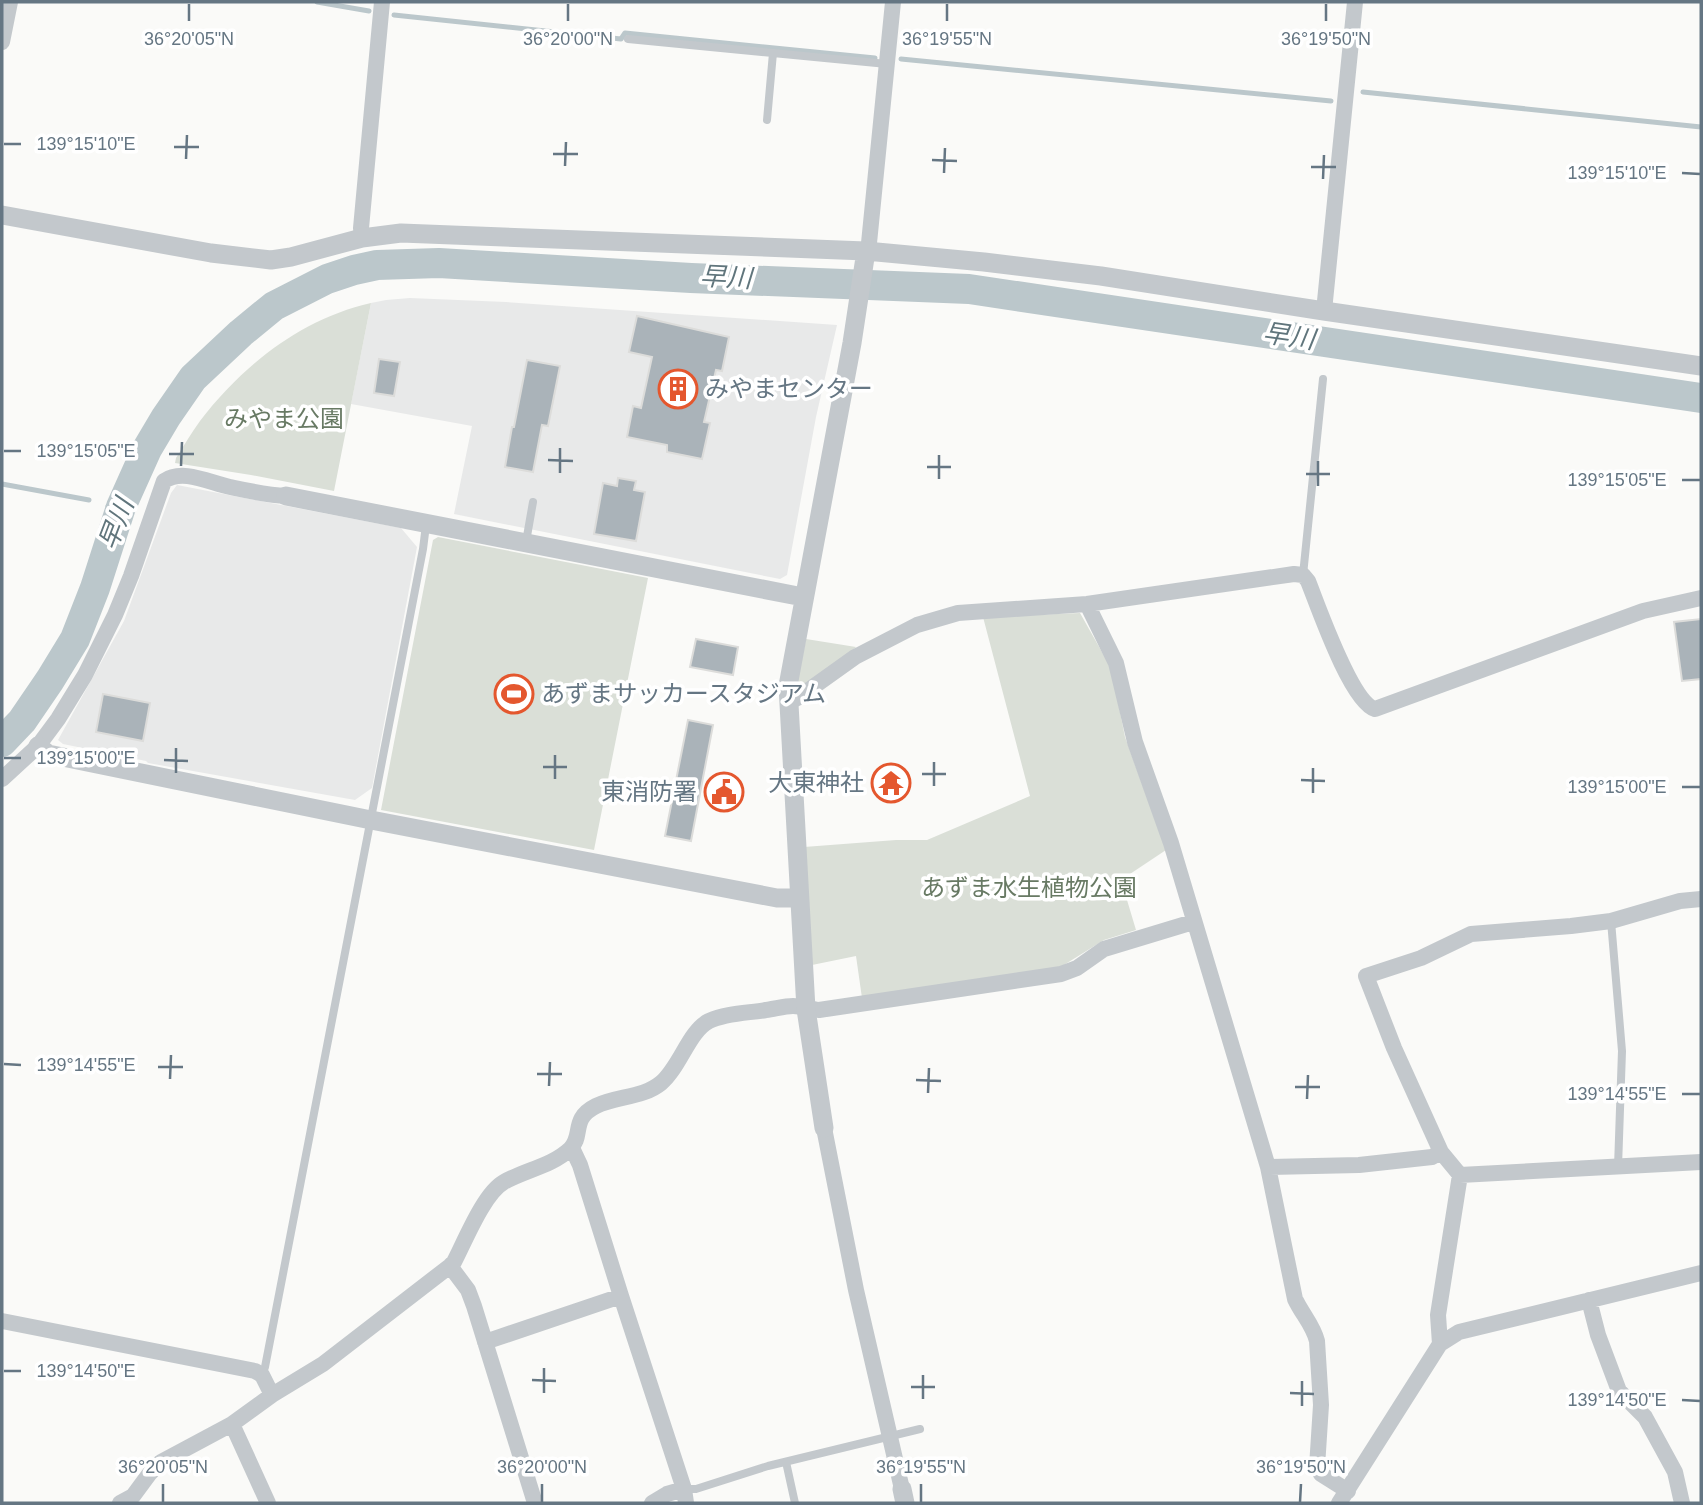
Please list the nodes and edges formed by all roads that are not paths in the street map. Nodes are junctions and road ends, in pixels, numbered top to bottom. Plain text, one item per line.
1 (10, 2) edge
2 (382, 2) edge
3 (893, 2) edge
4 (1355, 2) edge
5 (628, 39) dead end
6 (2, 42) edge
7 (773, 53) junction
8 (887, 64) junction
9 (767, 120) dead end
10 (2, 215) edge
11 (362, 238) junction
12 (865, 256) junction
13 (1324, 311) junction
14 (1701, 366) edge
15 (1323, 379) dead end
16 (286, 496) joint
17 (533, 502) dead end
18 (426, 522) junction
19 (526, 542) junction
20 (1303, 575) junction
21 (803, 597) junction
22 (1701, 598) edge
23 (1087, 604) junction
24 (789, 702) junction
25 (38, 746) junction
26 (2, 779) edge
27 (372, 820) junction
28 (799, 898) junction
29 (1701, 899) edge
30 (1611, 921) junction
31 (1194, 922) junction
32 (806, 1009) junction
33 (824, 1128) joint
34 (572, 1148) junction
35 (1441, 1152) junction
36 (1701, 1163) edge
37 (1268, 1167) junction
38 (1619, 1167) junction
39 (1460, 1175) junction
40 (450, 1266) junction
41 (1701, 1273) edge
42 (621, 1296) junction
43 (1589, 1300) junction
44 (2, 1321) edge
45 (485, 1342) junction
46 (1440, 1344) junction
47 (262, 1375) junction
48 (272, 1395) junction
49 (232, 1424) junction
50 (920, 1429) dead end
51 (890, 1437) junction
52 (786, 1462) junction
53 (685, 1496) edge
54 (903, 1496) edge
55 (1343, 1497) edge
56 (121, 1503) edge
57 (268, 1503) edge
58 (535, 1503) edge
59 (652, 1503) edge
60 (795, 1503) edge
61 (1682, 1503) edge

1 - 6 street
2 - 11 street
3 - 8 street
4 - 13 street
5 - 7 lane
7 - 8 lane
7 - 9 lane
8 - 12 street
10 - 11 street
11 - 12 street
12 - 13 street
12 - 21 street
13 - 14 street
15 - 20 lane
16 - 18 street
16 - 25 street
17 - 19 lane
18 - 19 street
18 - 27 lane
19 - 21 street
20 - 22 street
20 - 23 street
21 - 24 street
23 - 24 street
23 - 31 street
24 - 28 street
25 - 26 street
25 - 27 street
27 - 28 street
27 - 47 lane
28 - 32 street
29 - 30 street
30 - 35 street
30 - 38 lane
31 - 32 street
31 - 37 street
32 - 33 street
32 - 34 street
33 - 51 street
34 - 40 street
34 - 42 street
35 - 37 street
35 - 39 street
36 - 38 street
37 - 55 street
38 - 39 street
39 - 46 street
40 - 45 street
40 - 48 street
41 - 43 street
42 - 45 street
42 - 53 street
43 - 46 street
43 - 61 street
44 - 47 street
45 - 58 street
46 - 55 street
47 - 48 street
48 - 49 street
49 - 56 street
49 - 57 street
50 - 51 lane
51 - 52 lane
51 - 54 street
52 - 53 lane
52 - 60 lane
53 - 59 street

